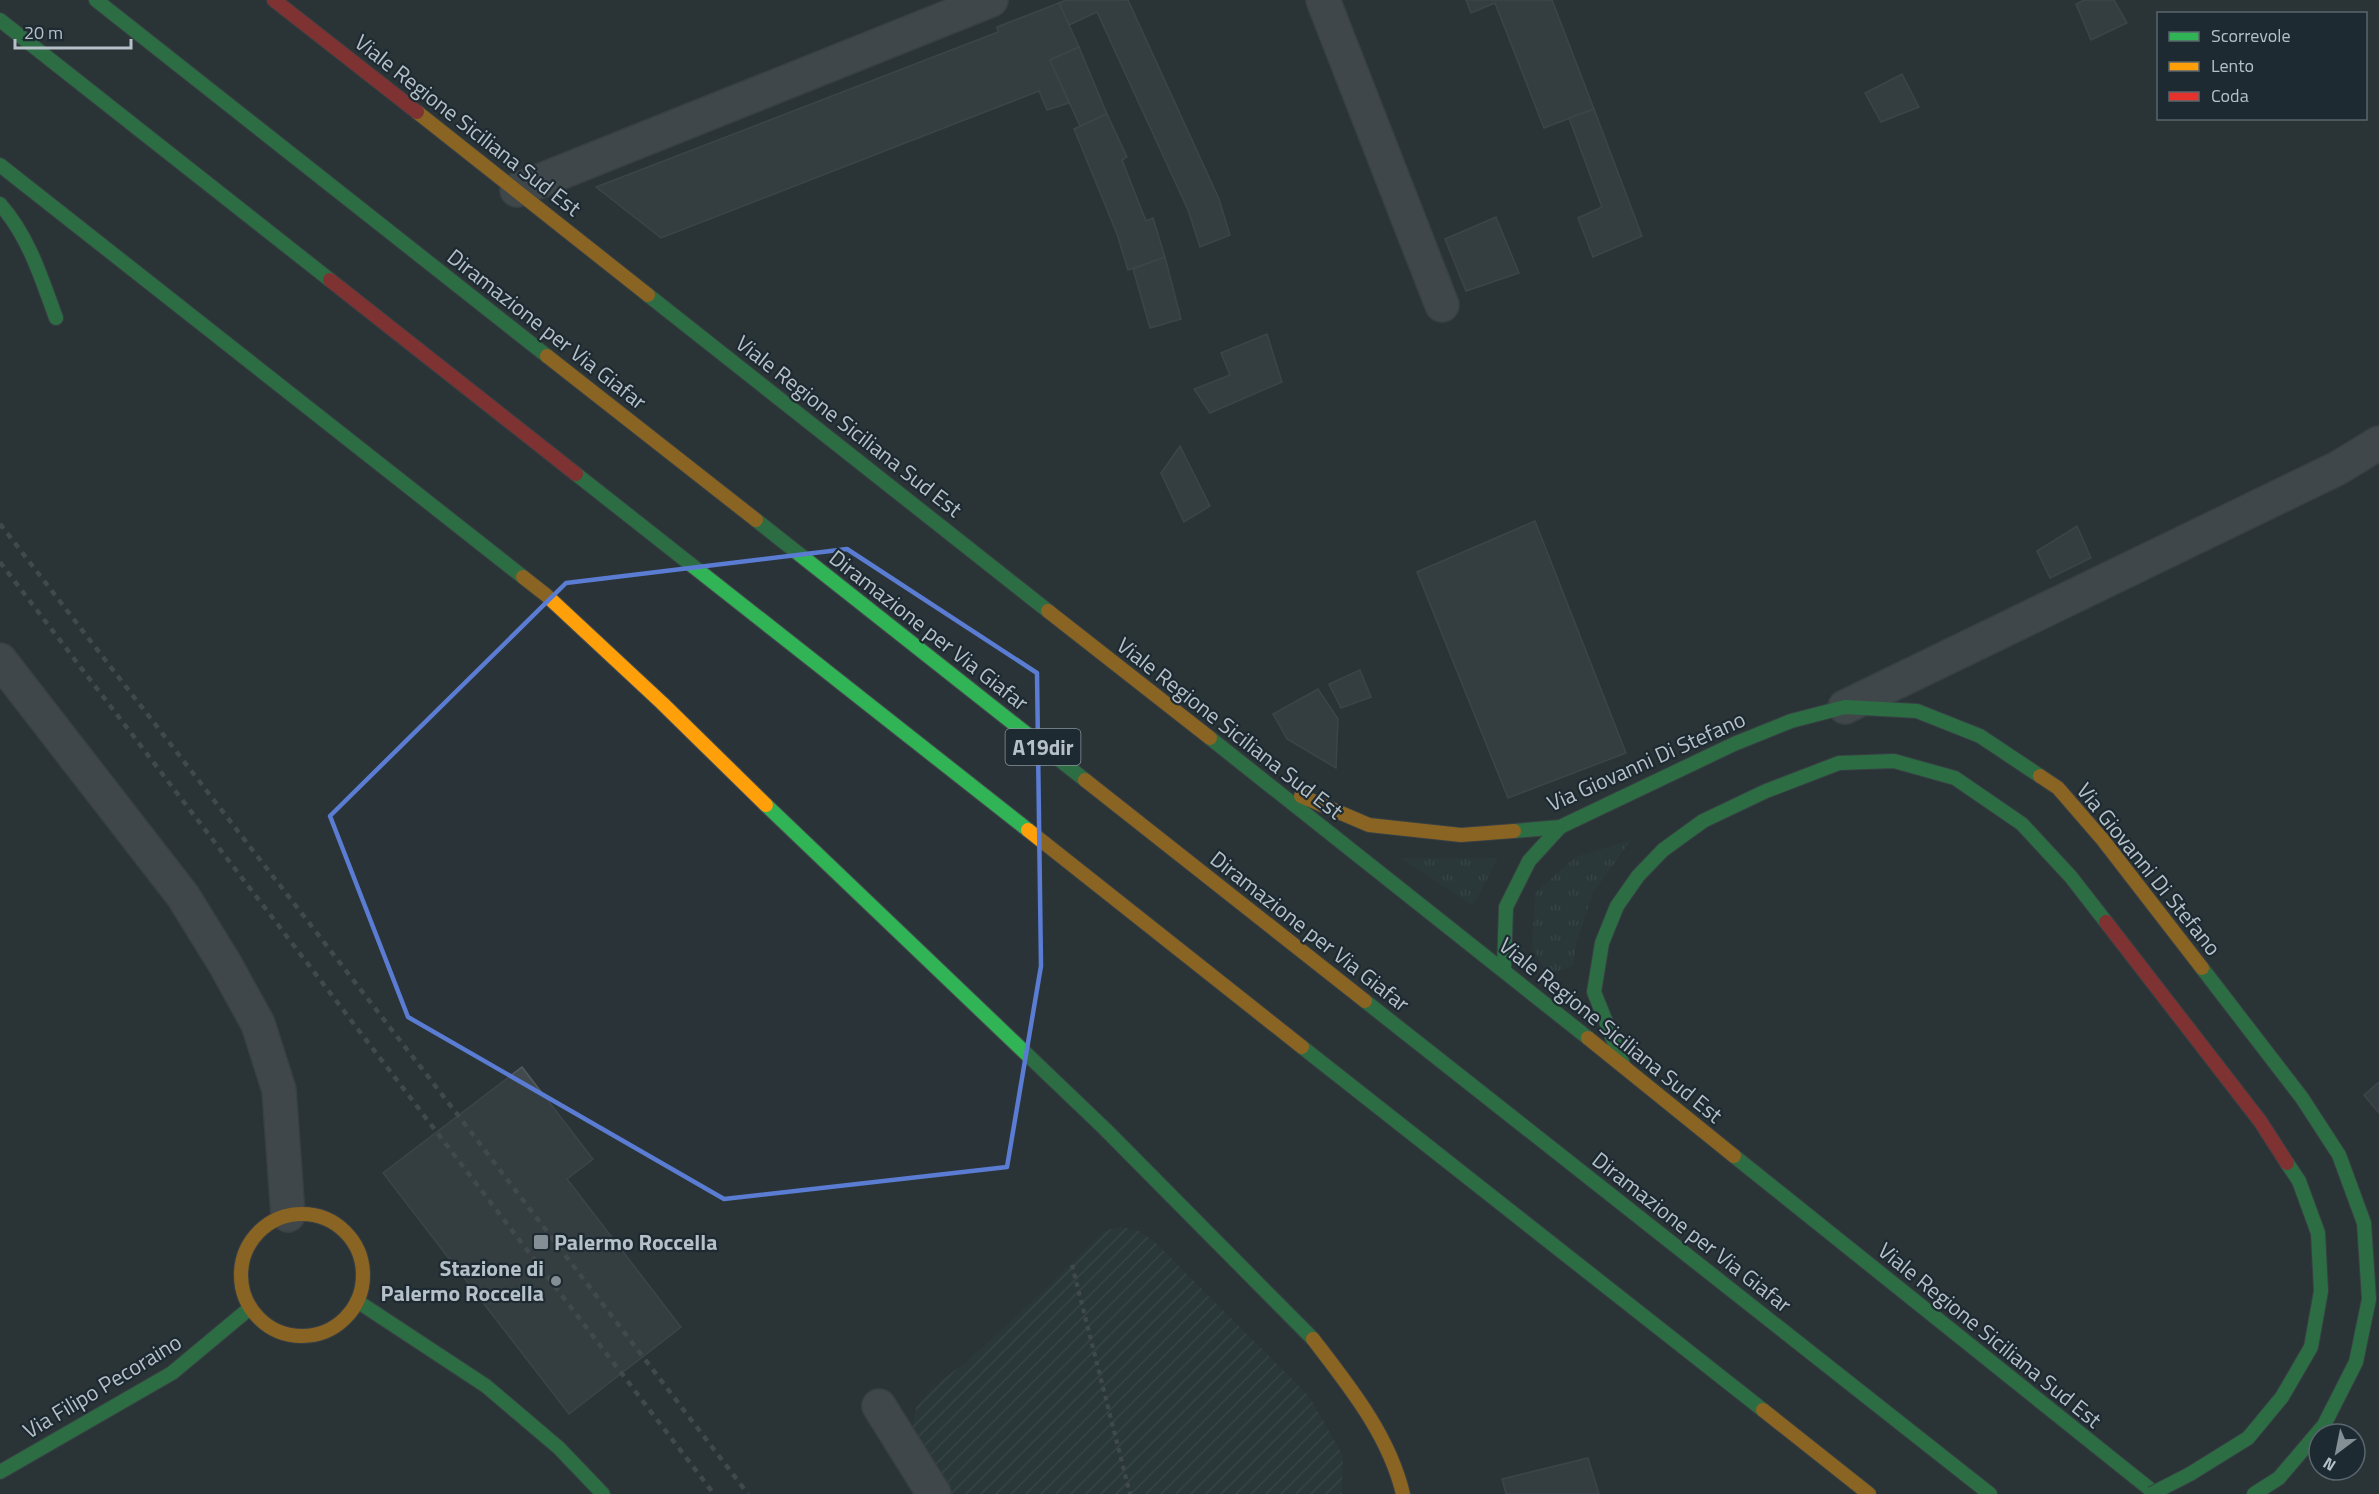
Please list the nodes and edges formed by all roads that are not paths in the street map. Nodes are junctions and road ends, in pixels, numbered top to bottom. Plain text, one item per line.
1 (96, 0) edge
2 (274, 0) edge
3 (991, 0) edge
4 (1323, 0) edge
5 (0, 20) edge
6 (0, 165) edge
7 (517, 190) junction
8 (0, 204) edge
9 (1442, 305) dead end
10 (56, 318) dead end
11 (2379, 443) edge
12 (0, 660) edge
13 (1845, 707) junction
14 (1257, 777) junction
15 (1560, 827) junction
16 (1504, 970) junction
17 (1623, 1066) junction
18 (288, 1215) junction
19 (357, 1301) junction
20 (250, 1308) junction
21 (879, 1406) dead end
22 (0, 1472) edge
23 (603, 1494) edge
24 (934, 1494) edge
25 (1403, 1494) edge
26 (1869, 1494) edge
27 (1990, 1494) edge
28 (2151, 1494) edge
29 (2156, 1494) edge
30 (2254, 1494) edge

1 - 27 main road, Diramazione per Via Giafar / A19dir
2 - 7 main road, Viale Regione Siciliana Sud Est
3 - 7 street
4 - 9 street
5 - 26 main road
6 - 25 main road
7 - 14 main road, Viale Regione Siciliana Sud Est
8 - 10 main road
11 - 13 street
12 - 18 street
13 - 15 main road, Via Giovanni Di Stefano
13 - 30 main road, Via Giovanni Di Stefano
14 - 15 main road, Via Giovanni Di Stefano
14 - 16 main road, Viale Regione Siciliana Sud Est
15 - 16 main road
16 - 17 main road, Viale Regione Siciliana Sud Est
17 - 28 main road, bridge
17 - 29 main road, Viale Regione Siciliana Sud Est
18 - 19 main road
18 - 20 main road
19 - 20 main road
19 - 23 main road
20 - 22 main road, Via Filipo Pecoraino
21 - 24 street

